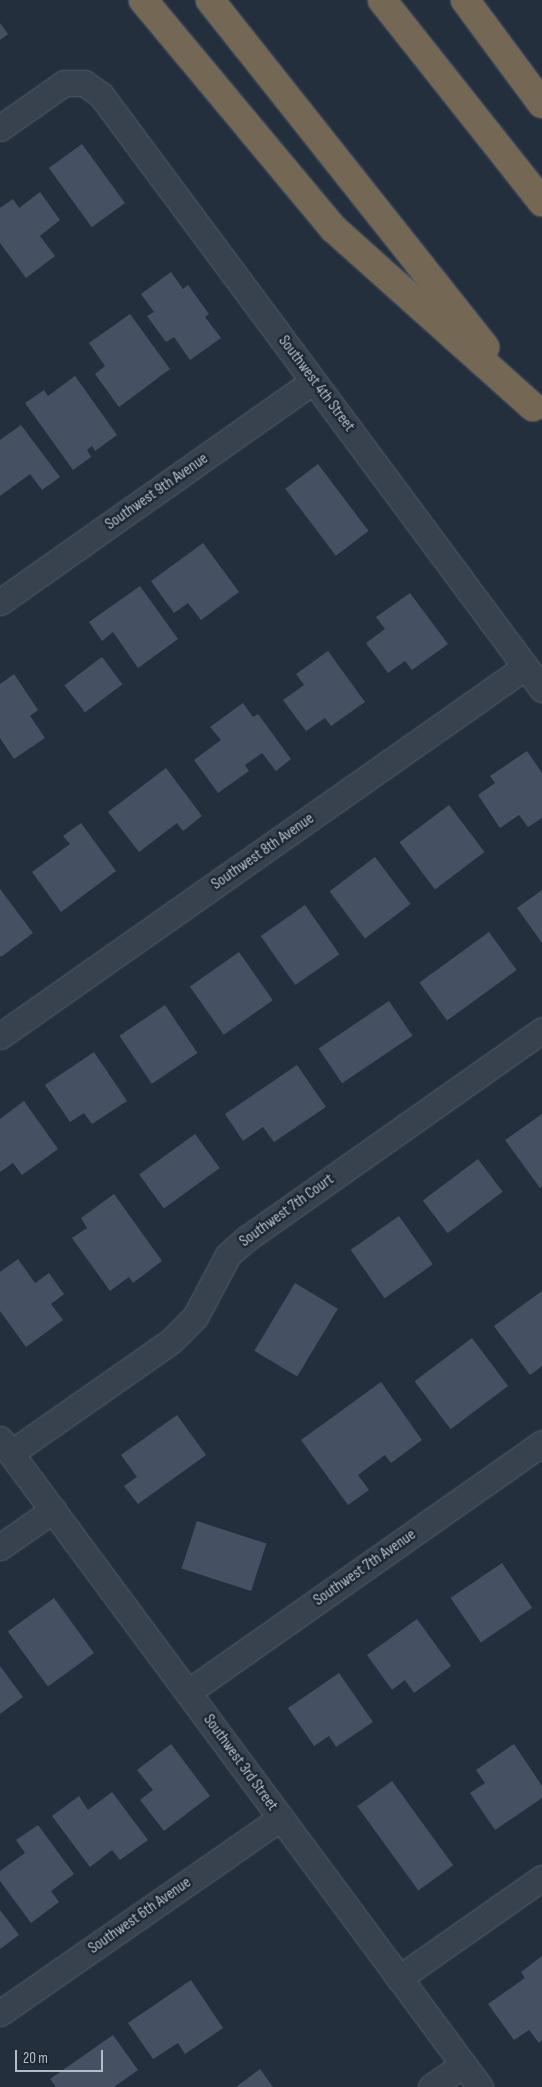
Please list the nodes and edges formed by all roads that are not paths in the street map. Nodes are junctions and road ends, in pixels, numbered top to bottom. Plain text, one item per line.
1 (143, 0) edge
2 (210, 0) edge
3 (382, 0) edge
4 (466, 0) edge
5 (542, 104) edge
6 (0, 128) edge
7 (542, 202) edge
8 (314, 381) junction
9 (538, 413) edge
10 (0, 602) edge
11 (525, 667) junction
12 (542, 690) edge
13 (542, 1030) edge
14 (0, 1036) edge
15 (542, 1443) edge
16 (5, 1446) edge
17 (53, 1510) junction
18 (0, 1547) edge
19 (188, 1692) junction
20 (281, 1818) junction
21 (542, 1878) edge
22 (399, 1978) junction
23 (0, 2013) edge
24 (463, 2064) junction
25 (431, 2087) edge
26 (480, 2087) edge

1 - 9 highway
2 - 9 highway
3 - 7 highway
4 - 5 highway
6 - 8 street, Southwest 4th Street
8 - 10 street, Southwest 9th Avenue
8 - 11 street, Southwest 4th Street
11 - 12 street, Southwest 4th Street
11 - 14 street, Southwest 8th Avenue
13 - 16 street, Southwest 7th Court
15 - 19 street, Southwest 7th Avenue
16 - 17 street, Southwest 3rd Street
17 - 18 street
17 - 19 street, Southwest 3rd Street
19 - 20 street, Southwest 3rd Street
20 - 22 street, Southwest 3rd Street
20 - 23 street, Southwest 6th Avenue
21 - 22 street
22 - 24 street, Southwest 3rd Street
24 - 25 street
24 - 26 street, Southwest 3rd Street

